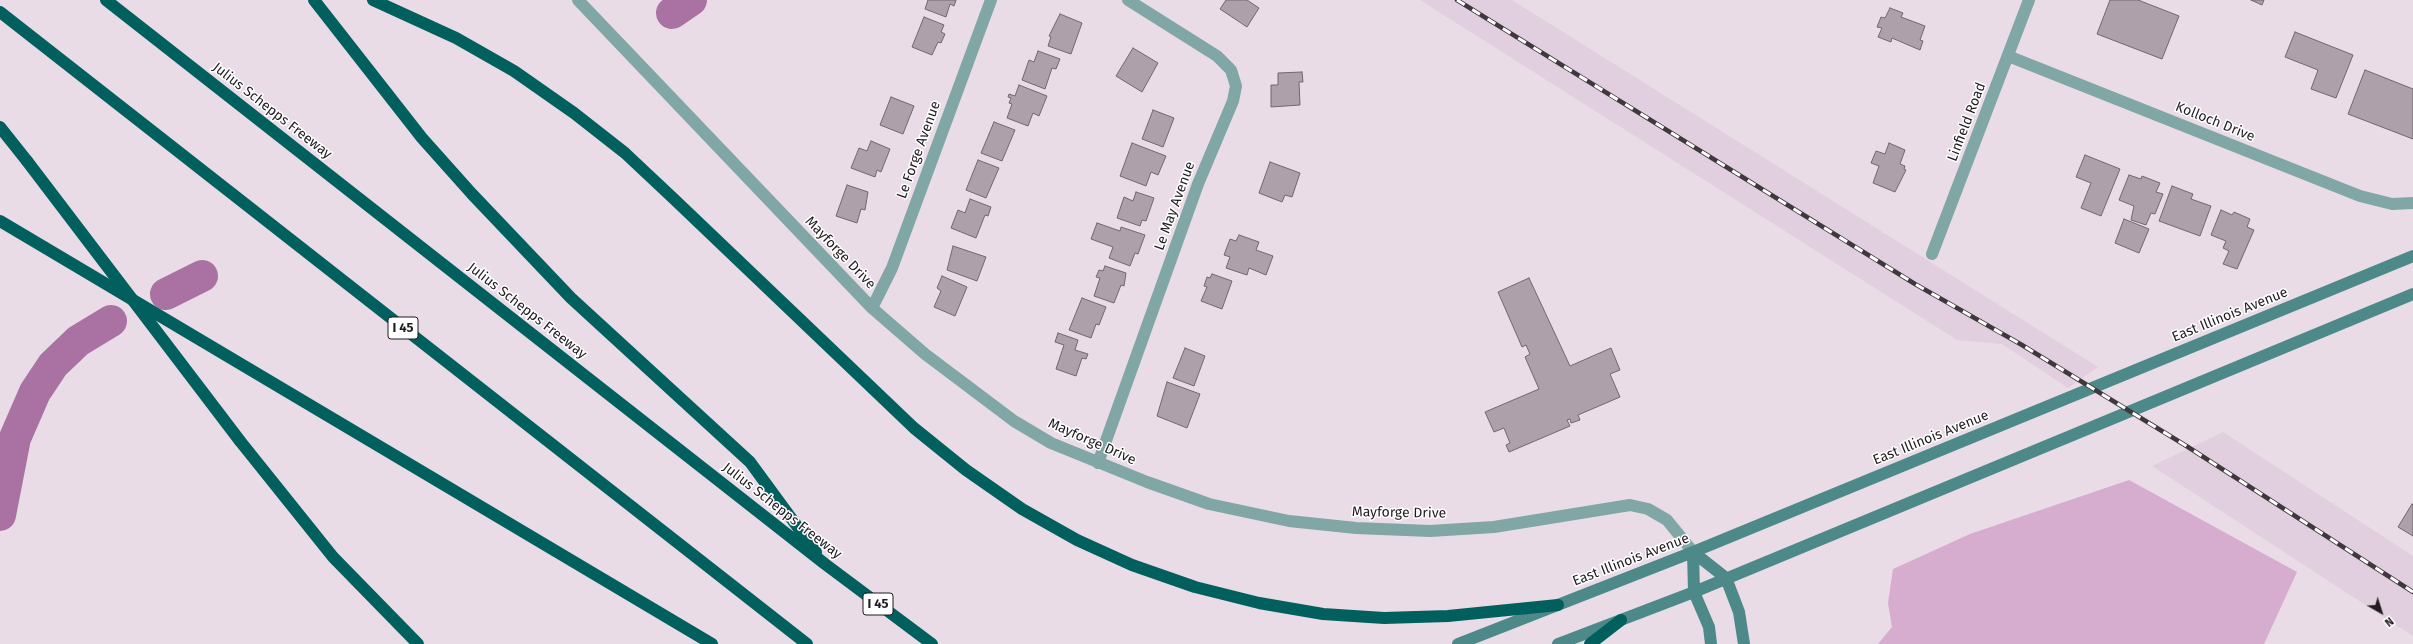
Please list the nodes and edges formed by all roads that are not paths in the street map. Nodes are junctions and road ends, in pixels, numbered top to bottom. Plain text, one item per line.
1 (106, 0) edge
2 (314, 0) edge
3 (373, 0) edge
4 (578, 0) edge
5 (991, 0) edge
6 (2029, 0) edge
7 (1131, 2) edge
8 (0, 12) edge
9 (2008, 56) junction
10 (0, 127) edge
11 (2413, 203) edge
12 (0, 221) edge
13 (1932, 254) dead end
14 (2413, 256) edge
15 (2413, 294) edge
16 (872, 308) junction
17 (1098, 463) junction
18 (1693, 552) junction
19 (825, 564) junction
20 (1726, 578) junction
21 (1694, 592) junction
22 (1558, 605) junction
23 (1621, 620) junction
24 (418, 644) edge
25 (712, 644) edge
26 (807, 644) edge
27 (932, 644) edge
28 (1458, 644) edge
29 (1558, 644) edge
30 (1590, 644) edge
31 (1711, 644) edge
32 (1744, 644) edge

1 - 19 highway, Julius Schepps Freeway / I 45
2 - 19 highway
3 - 22 highway
4 - 16 street, Mayforge Drive
5 - 16 street, Le Forge Avenue
6 - 9 street, Linfield Road
7 - 17 street, Le May Avenue
8 - 26 highway, I 45
9 - 11 street, Kolloch Drive
9 - 13 street, Linfield Road
10 - 24 highway, bridge
12 - 25 highway
14 - 18 main road, East Illinois Avenue
15 - 20 main road
16 - 17 street, Mayforge Drive
17 - 18 street, Mayforge Drive
18 - 20 main road
18 - 21 main road
18 - 22 main road, East Illinois Avenue
19 - 27 highway, Julius Schepps Freeway / I 45
20 - 21 main road
20 - 32 main road
21 - 23 main road
21 - 31 main road
22 - 28 main road, East Illinois Avenue
23 - 29 main road
23 - 30 highway

